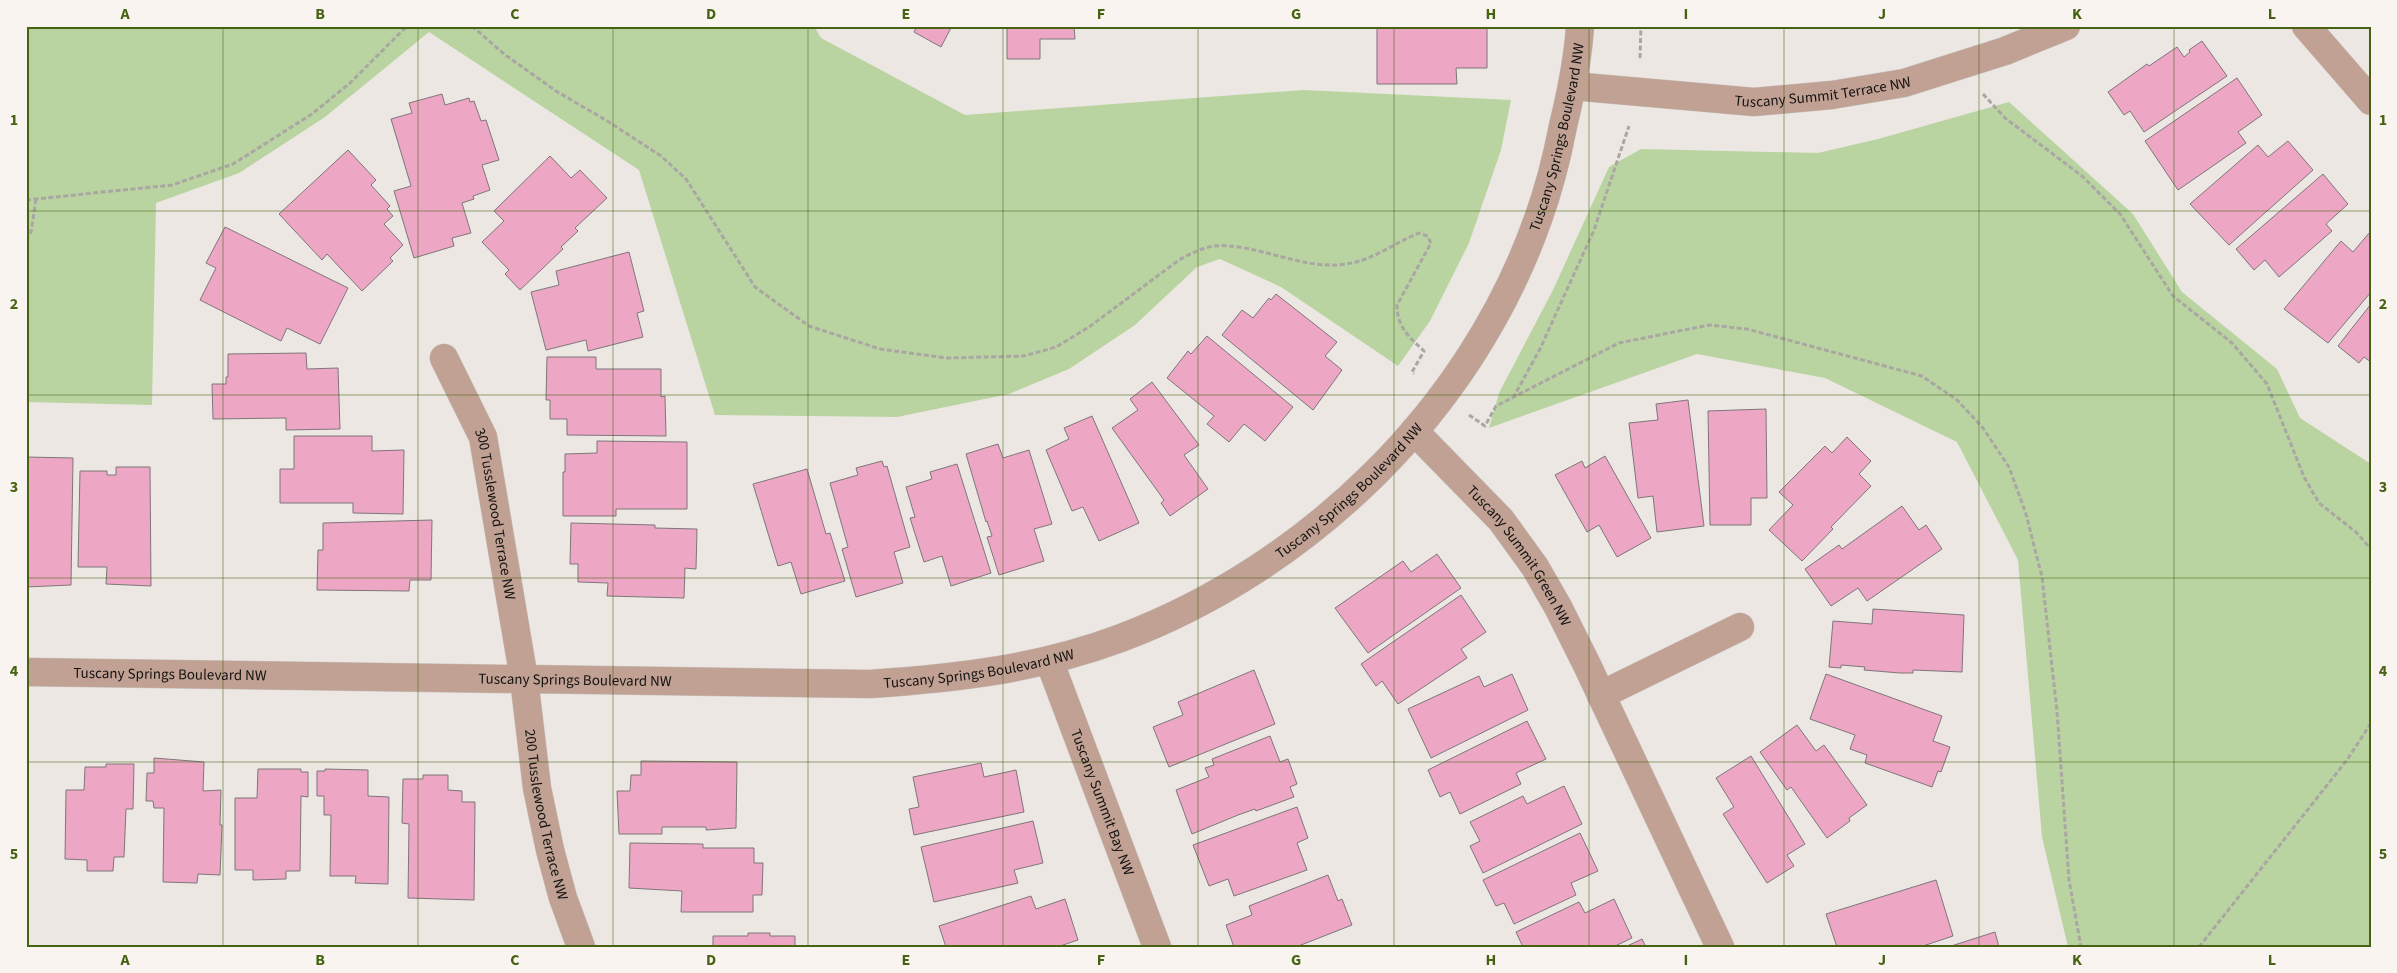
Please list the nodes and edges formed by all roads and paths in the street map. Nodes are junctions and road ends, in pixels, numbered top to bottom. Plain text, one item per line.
1 (407, 26) edge
2 (472, 26) edge
3 (1580, 26) edge
4 (1641, 26) edge
5 (2066, 26) edge
6 (2306, 26) edge
7 (1641, 47) dead end
8 (1956, 66) junction
9 (1572, 86) junction
10 (2371, 100) edge
11 (1627, 135) dead end
12 (36, 199) junction
13 (26, 200) edge
14 (26, 240) edge
15 (444, 358) dead end
16 (1443, 396) junction
17 (1512, 399) junction
18 (1414, 431) junction
19 (2371, 549) edge
20 (1740, 627) dead end
21 (1049, 660) junction
22 (26, 672) edge
23 (524, 679) junction
24 (1601, 695) junction
25 (2371, 723) edge
26 (581, 947) edge
27 (1157, 947) edge
28 (1720, 947) edge
29 (2081, 947) edge
30 (2199, 947) edge

1 - 12 path
2 - 16 path
3 - 9 street, Tuscany Springs Boulevard NW
4 - 7 path
5 - 8 street, Tuscany Summit Terrace NW
6 - 10 street
8 - 9 street, Tuscany Summit Terrace NW
8 - 19 path
9 - 16 street, Tuscany Springs Boulevard NW
11 - 17 path
12 - 13 path
12 - 14 path
15 - 23 street, 300 Tusslewood Terrace NW
16 - 17 path
16 - 18 street, Tuscany Springs Boulevard NW
17 - 29 path
18 - 21 street, Tuscany Springs Boulevard NW
18 - 24 street, Tuscany Summit Green NW
20 - 24 street
21 - 23 street, Tuscany Springs Boulevard NW
21 - 27 street, Tuscany Summit Bay NW
22 - 23 street, Tuscany Springs Boulevard NW
23 - 26 street, 200 Tusslewood Terrace NW
24 - 28 street, Tuscany Summit Green NW
25 - 30 path

